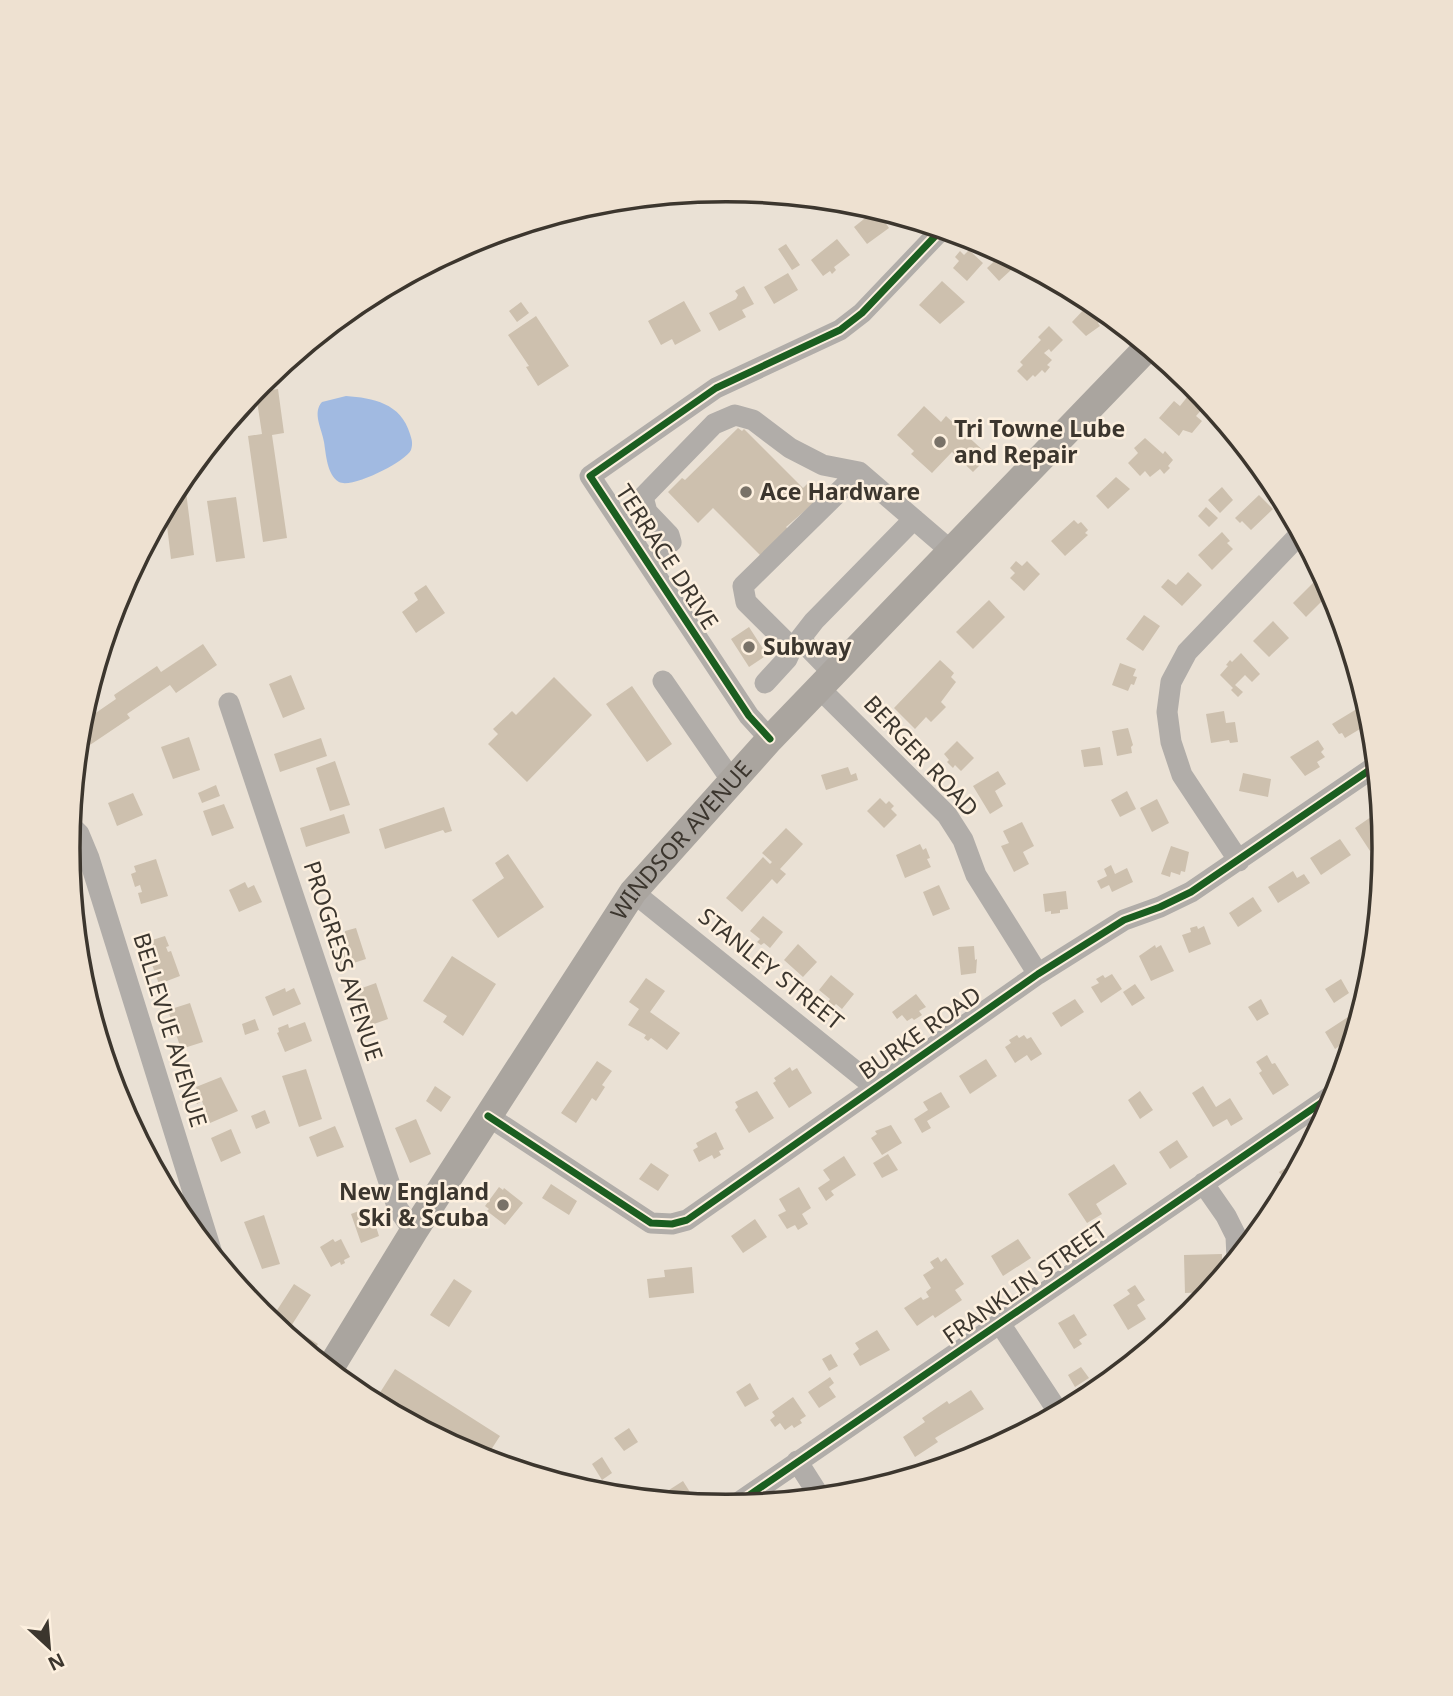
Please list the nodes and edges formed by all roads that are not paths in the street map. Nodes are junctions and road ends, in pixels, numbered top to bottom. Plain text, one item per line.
1 (935, 236) edge
2 (1142, 353) edge
3 (859, 472) junction
4 (914, 519) junction
5 (1294, 540) edge
6 (951, 551) junction
7 (647, 561) junction
8 (796, 644) junction
9 (663, 681) dead end
10 (826, 681) junction
11 (765, 682) dead end
12 (229, 703) dead end
13 (770, 739) junction
14 (1368, 771) edge
15 (732, 781) junction
16 (80, 838) edge
17 (1239, 861) junction
18 (633, 892) junction
19 (1038, 974) junction
20 (875, 1087) junction
21 (1319, 1104) edge
22 (488, 1116) junction
23 (1203, 1183) junction
24 (204, 1227) edge
25 (414, 1231) junction
26 (1236, 1244) edge
27 (1001, 1325) junction
28 (334, 1362) edge
29 (1054, 1405) edge
30 (797, 1461) junction
31 (814, 1488) edge
32 (751, 1493) edge

1 - 7 street, TERRACE DRIVE
2 - 6 main road, WINDSOR AVENUE
3 - 4 street
3 - 7 street
3 - 8 street, BERGER ROAD
4 - 6 street
4 - 8 street
5 - 17 street
6 - 10 main road, WINDSOR AVENUE
7 - 13 street, TERRACE DRIVE
8 - 10 street, BERGER ROAD
8 - 11 street
9 - 15 street
10 - 13 main road, WINDSOR AVENUE
10 - 19 street, BERGER ROAD
12 - 25 street, PROGRESS AVENUE
13 - 15 main road, WINDSOR AVENUE
14 - 17 street, BURKE ROAD
15 - 18 main road, WINDSOR AVENUE
16 - 24 street, BELLEVUE AVENUE
17 - 19 street, BURKE ROAD
18 - 20 street, STANLEY STREET
18 - 22 main road, WINDSOR AVENUE
19 - 20 street, BURKE ROAD
20 - 22 street, BURKE ROAD
21 - 23 street, FRANKLIN STREET
22 - 25 main road, WINDSOR AVENUE
23 - 26 street
23 - 27 street, FRANKLIN STREET
25 - 28 main road, WINDSOR AVENUE
27 - 29 street
27 - 30 street, FRANKLIN STREET
30 - 31 street
30 - 32 street, FRANKLIN STREET

